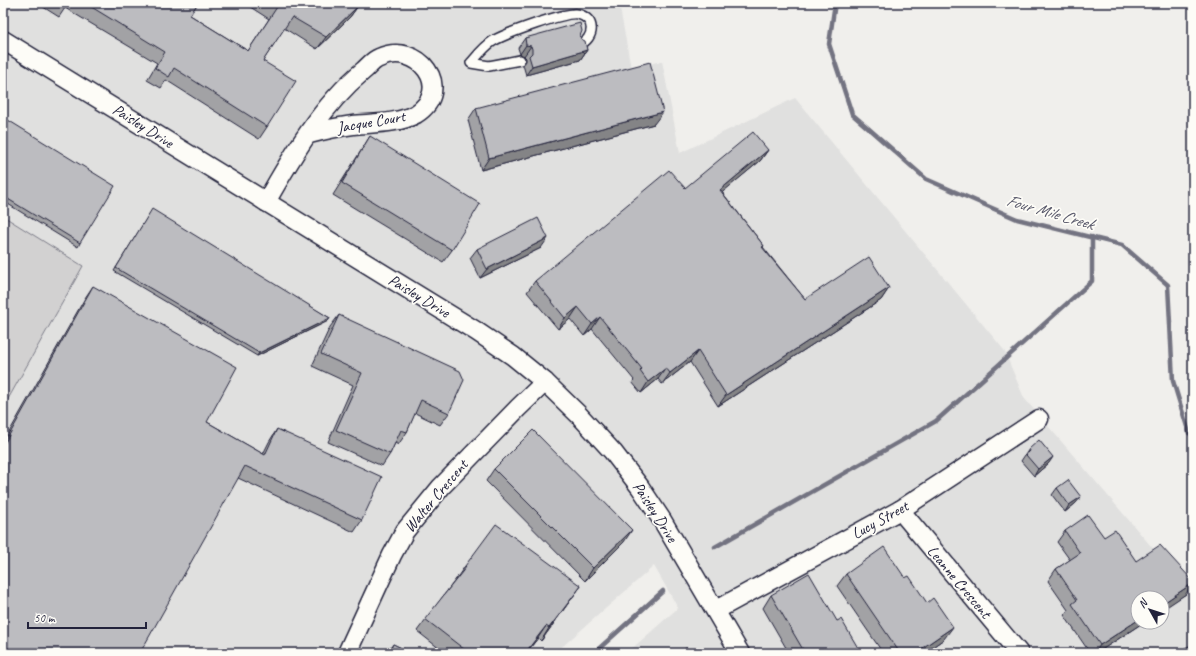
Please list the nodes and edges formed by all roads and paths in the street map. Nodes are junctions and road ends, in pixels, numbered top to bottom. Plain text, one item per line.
1 (3, 40) edge
2 (579, 45) edge
3 (520, 60) dead end
4 (309, 134) junction
5 (266, 202) junction
6 (545, 382) junction
7 (1039, 419) dead end
8 (900, 510) junction
9 (716, 610) junction
10 (347, 653) edge
11 (740, 653) edge
12 (1019, 653) edge

1 - 5 street, Paisley Drive
2 - 3 lane
4 - 4 street, Jacque Court
4 - 5 street, Jacque Court
5 - 6 street, Paisley Drive
6 - 9 street, Paisley Drive
6 - 10 street, Walter Crescent
7 - 8 street, Lucy Street
8 - 9 street, Lucy Street
8 - 12 street, Leanne Crescent
9 - 11 street, Paisley Drive

